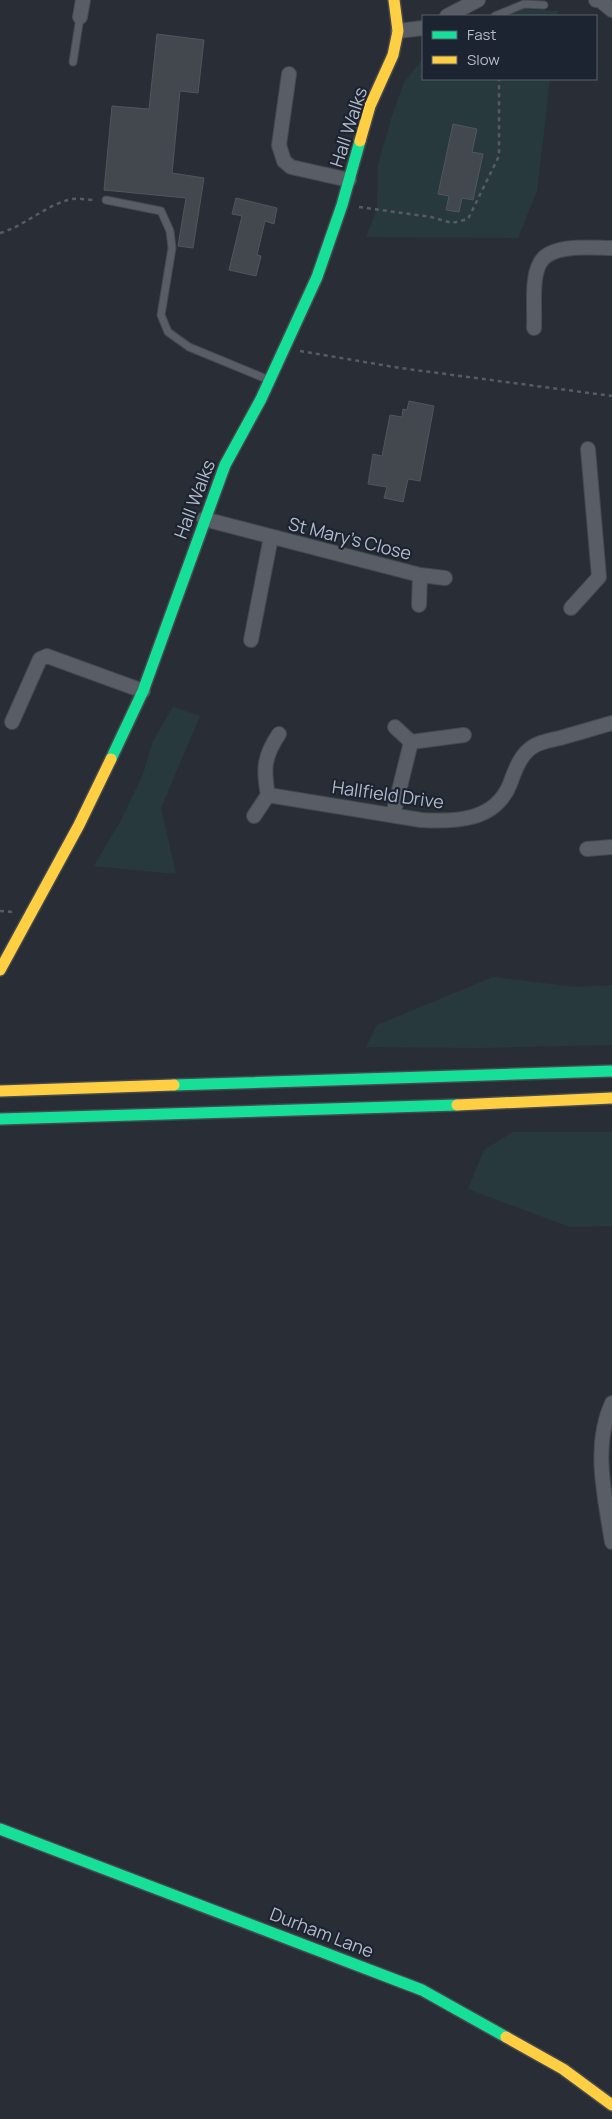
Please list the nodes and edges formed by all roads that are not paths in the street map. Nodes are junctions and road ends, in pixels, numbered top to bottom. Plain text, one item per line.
1 (83, 0) edge
2 (394, 0) edge
3 (596, 0) edge
4 (474, 1) edge
5 (544, 5) dead end
6 (612, 10) edge
7 (449, 15) edge
8 (497, 15) edge
9 (80, 17) joint
10 (422, 28) edge
11 (398, 31) junction
12 (73, 62) dead end
13 (289, 74) dead end
14 (348, 180) junction
15 (106, 200) road end
16 (612, 248) edge
17 (534, 328) dead end
18 (270, 380) junction
19 (588, 449) dead end
20 (204, 519) junction
21 (271, 537) junction
22 (420, 575) junction
23 (606, 576) edge
24 (445, 578) dead end
25 (419, 605) dead end
26 (571, 608) dead end
27 (251, 640) dead end
28 (144, 692) junction
29 (12, 722) dead end
30 (612, 723) edge
31 (395, 727) dead end
32 (280, 734) dead end
33 (464, 735) dead end
34 (411, 742) junction
35 (268, 795) junction
36 (393, 815) junction
37 (254, 816) dead end
38 (612, 847) edge
39 (587, 849) dead end
40 (0, 970) edge
41 (612, 1071) edge
42 (0, 1091) edge
43 (612, 1098) edge
44 (434, 1106) junction
45 (562, 1112) dead end
46 (0, 1119) edge
47 (612, 1403) edge
48 (612, 1542) edge
49 (0, 1829) edge
50 (612, 2105) edge

1 - 9 street
2 - 11 main road, Hall Walks
3 - 6 street
4 - 7 street
5 - 8 lane
9 - 12 lane
10 - 11 street
11 - 14 main road, Hall Walks
13 - 14 street
14 - 18 main road, Hall Walks
15 - 18 lane
16 - 17 street
18 - 20 main road, Hall Walks
19 - 23 street
20 - 21 street, St Mary's Close
20 - 28 main road, Hall Walks
21 - 22 street, St Mary's Close
21 - 27 street, St Mary's Close
22 - 24 street
22 - 25 street, St Mary's Close
23 - 26 street
28 - 29 street
28 - 40 main road, Hall Walks
30 - 36 street, Hallfield Drive
31 - 34 street
32 - 35 street
33 - 34 street
34 - 36 street
35 - 36 street, Hallfield Drive
35 - 37 street
38 - 39 street
41 - 42 main road
43 - 44 main road
44 - 45 main road
44 - 46 main road
47 - 48 street
49 - 50 main road, Durham Lane

